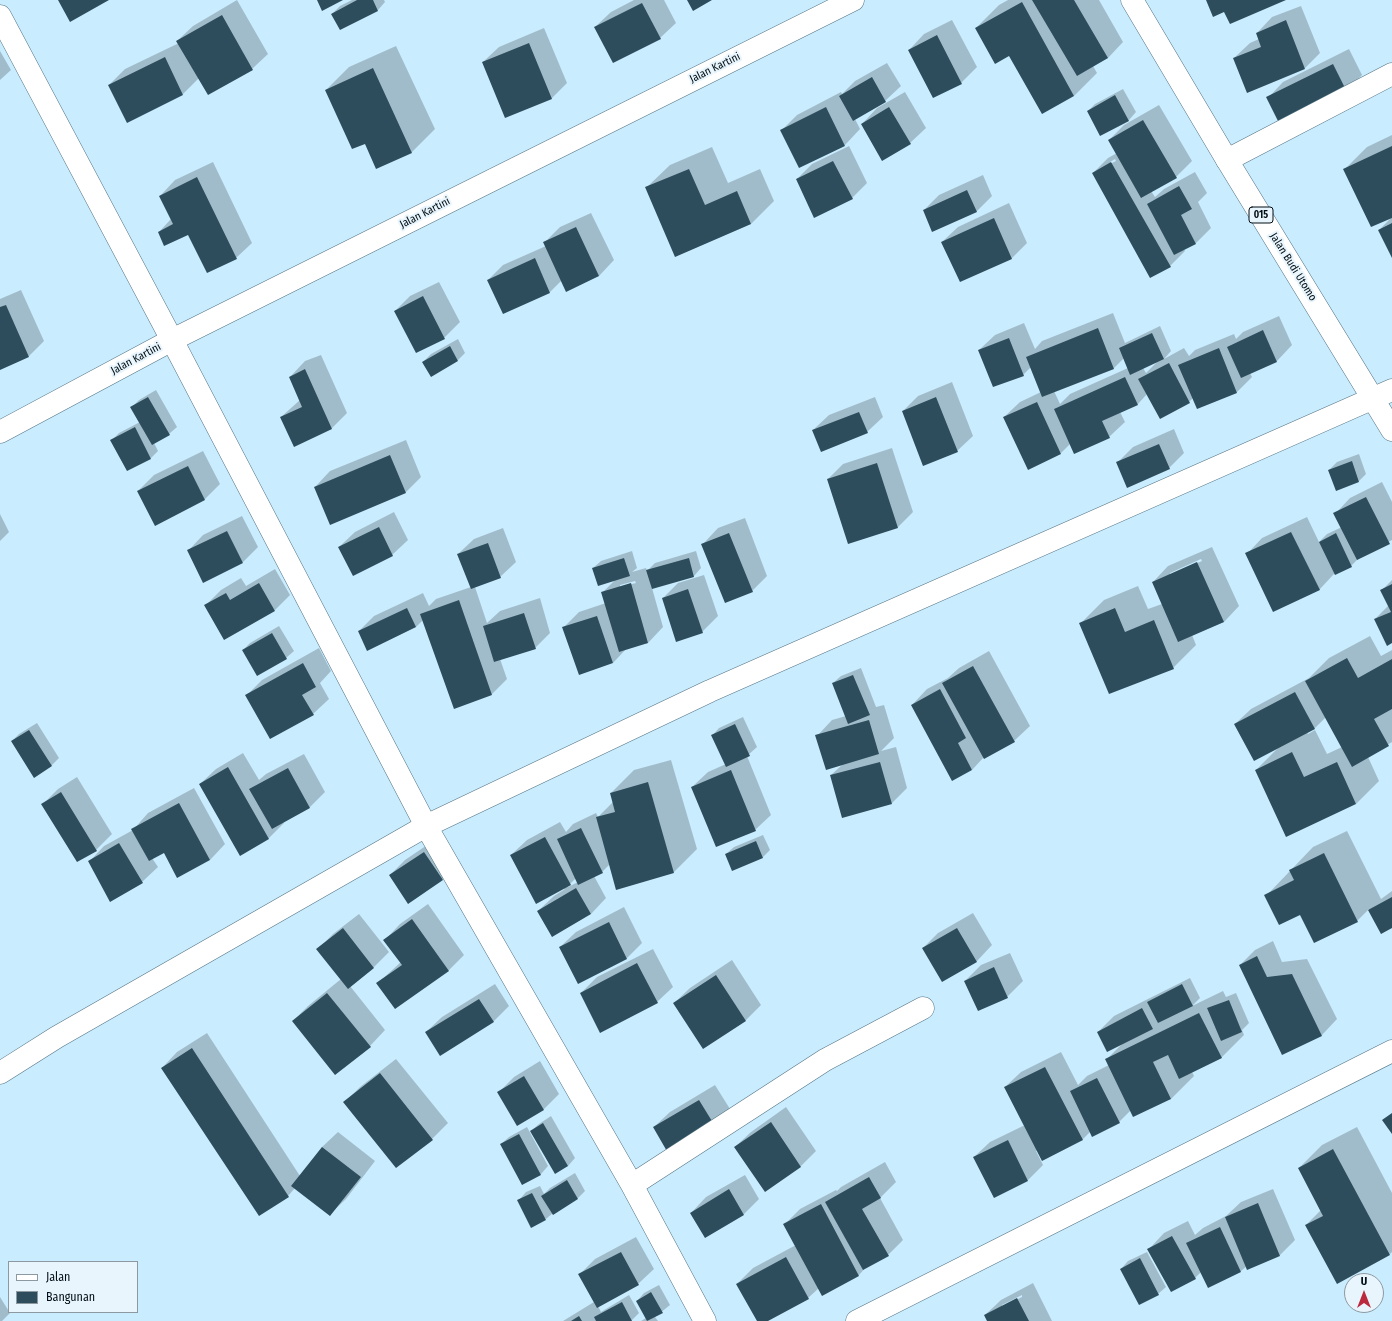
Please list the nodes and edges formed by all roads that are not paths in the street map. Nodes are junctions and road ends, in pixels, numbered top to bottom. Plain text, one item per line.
1 (853, 0) edge
2 (1132, 0) edge
3 (0, 16) edge
4 (1392, 74) edge
5 (1227, 160) junction
6 (172, 340) junction
7 (1383, 395) edge
8 (1392, 430) edge
9 (0, 432) edge
10 (426, 826) junction
11 (923, 1008) dead end
12 (1392, 1051) edge
13 (0, 1073) edge
14 (632, 1185) junction
15 (705, 1321) edge
16 (857, 1321) edge

1 - 6 street, Jalan Kartini
2 - 5 street, Jalan Budi Utomo / 015
3 - 6 street
4 - 5 street
5 - 7 street, Jalan Budi Utomo / 015
6 - 9 street, Jalan Kartini
6 - 10 street
7 - 8 street, Jalan Budi Utomo / 015
7 - 10 street
10 - 13 street
10 - 14 street
11 - 14 street
12 - 16 street
14 - 15 street

